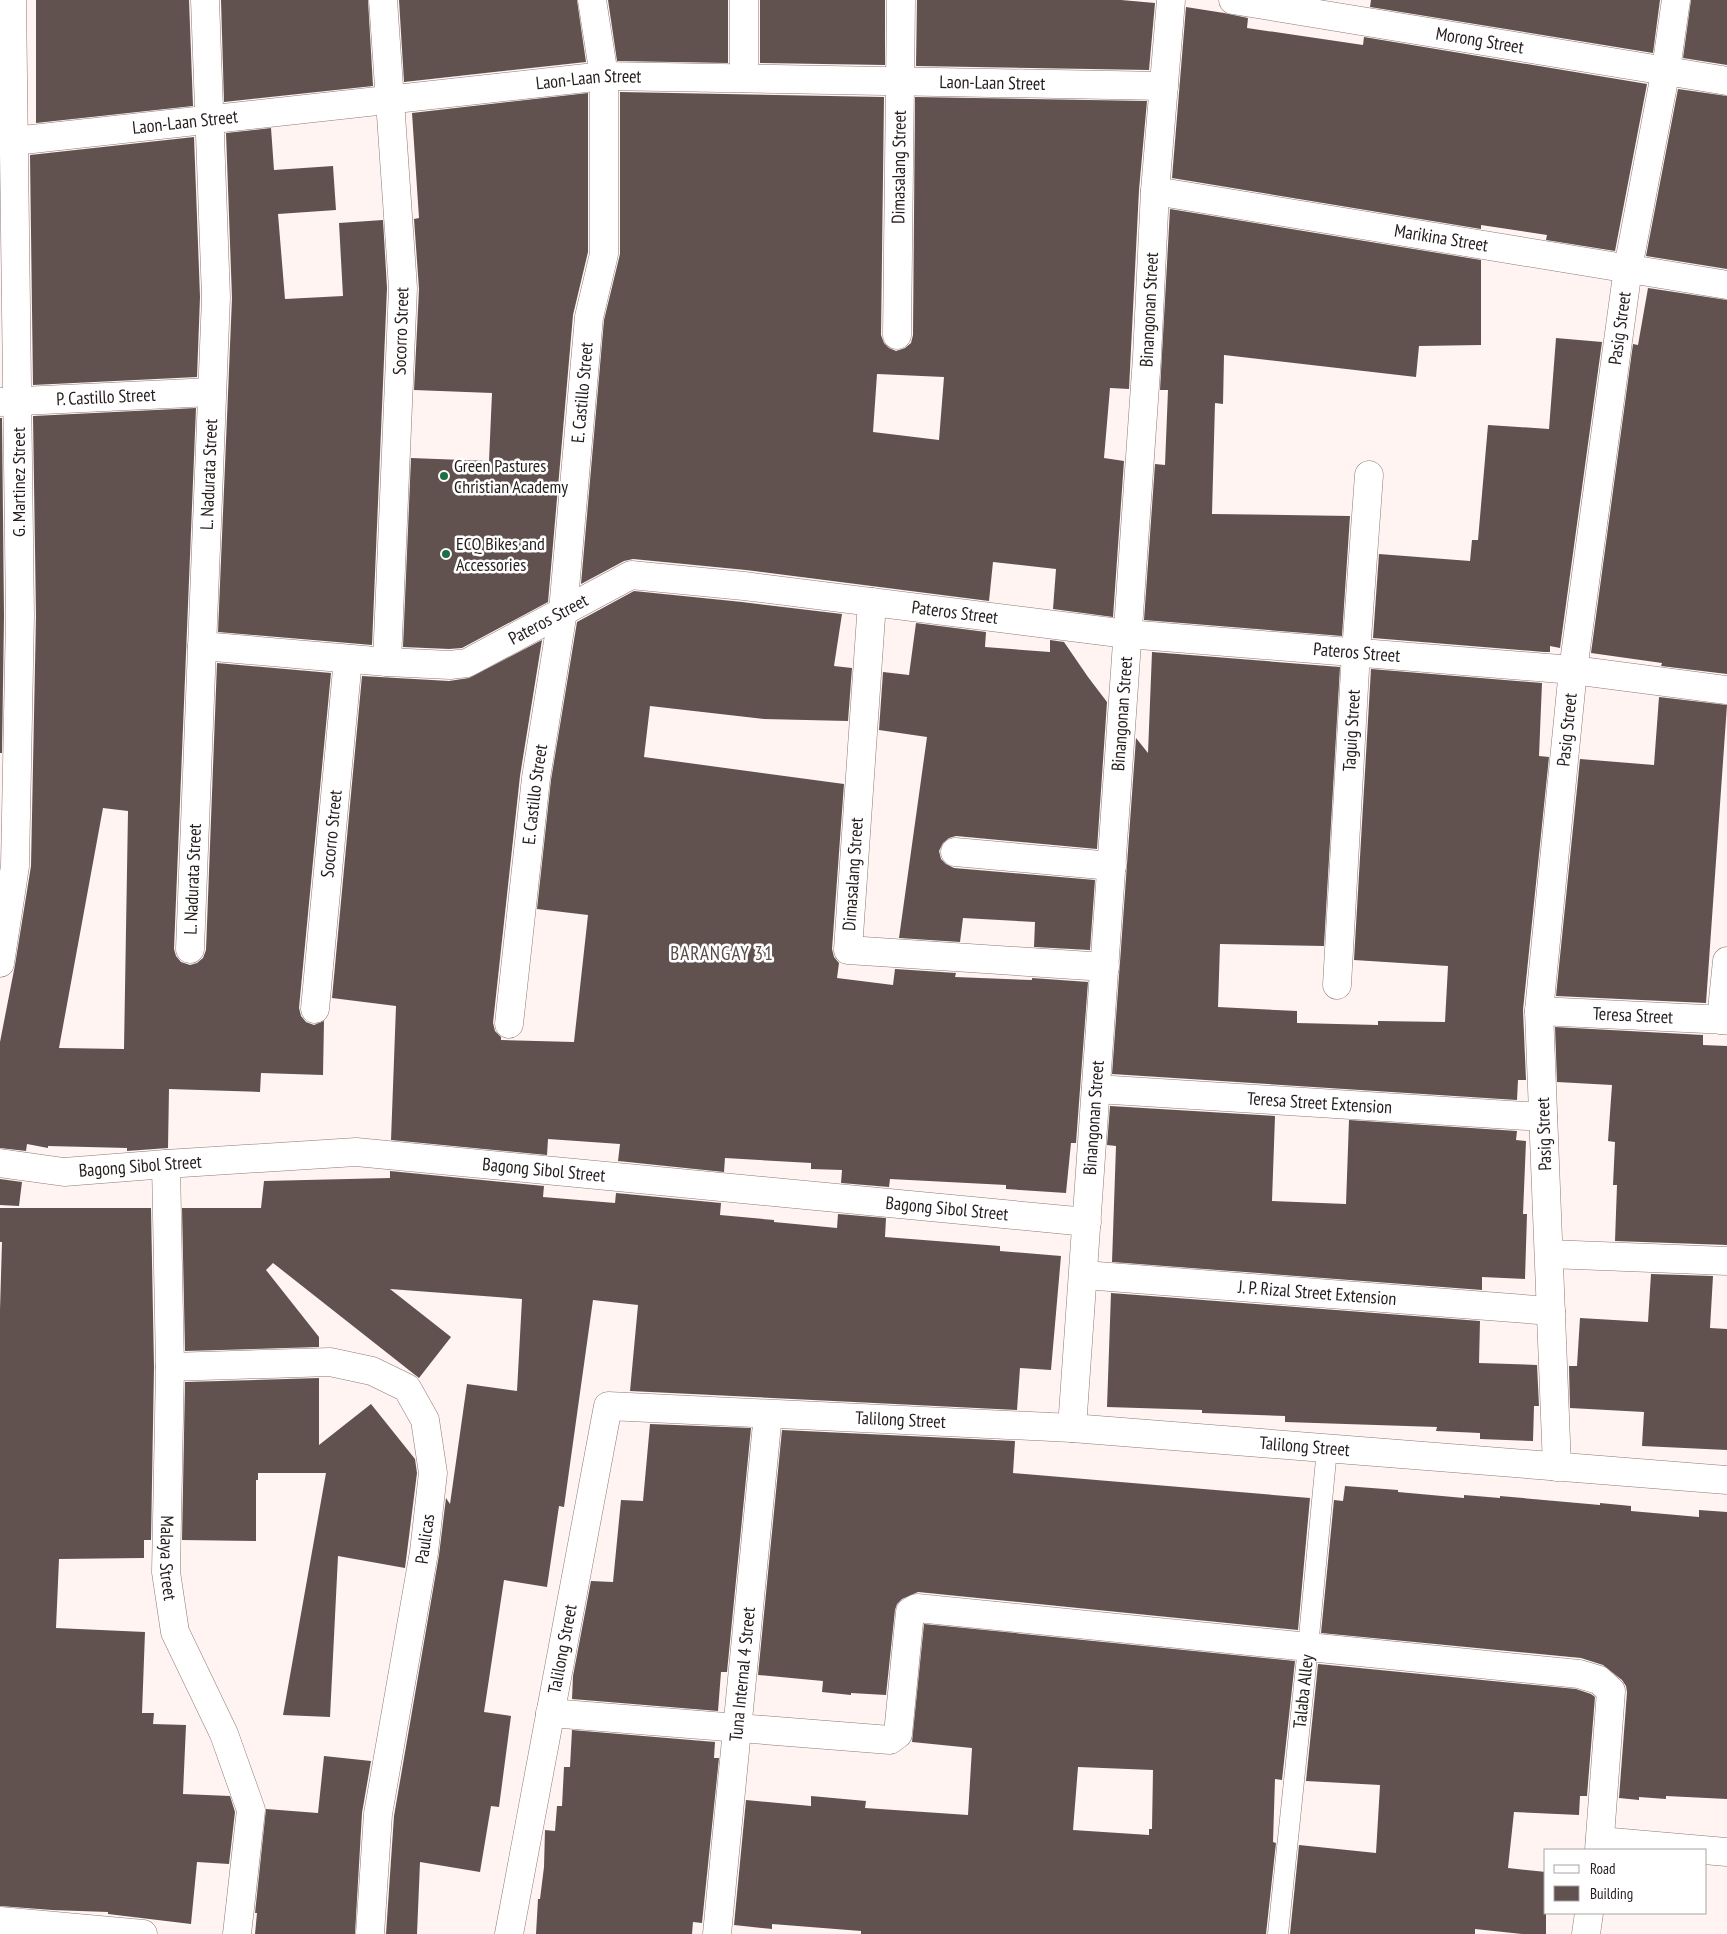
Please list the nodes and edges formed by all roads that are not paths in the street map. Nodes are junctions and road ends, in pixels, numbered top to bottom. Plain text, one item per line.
1 (12, 0) edge
2 (205, 0) edge
3 (383, 0) edge
4 (592, 0) edge
5 (744, 0) edge
6 (901, 0) edge
7 (1171, 0) edge
8 (1233, 0) edge
9 (1676, 0) edge
10 (1666, 69) junction
11 (6, 70) edge
12 (604, 76) junction
13 (744, 78) junction
14 (901, 80) junction
15 (1727, 81) edge
16 (1164, 86) junction
17 (390, 99) junction
18 (209, 120) junction
19 (14, 141) junction
20 (1155, 191) junction
21 (1628, 268) junction
22 (1727, 285) edge
23 (897, 335) dead end
24 (212, 392) junction
25 (9, 402) edge
26 (1369, 474) dead end
27 (872, 602) junction
28 (563, 611) junction
29 (1127, 634) junction
30 (202, 646) junction
31 (1356, 652) junction
32 (348, 659) junction
33 (387, 662) junction
34 (1573, 670) junction
35 (1727, 690) edge
36 (955, 852) dead end
37 (1112, 866) junction
38 (190, 949) dead end
39 (1, 950) edge
40 (1727, 961) edge
41 (1105, 967) junction
42 (1337, 985) dead end
43 (315, 1009) dead end
44 (1539, 1011) junction
45 (1724, 1020) edge
46 (509, 1024) dead end
47 (1096, 1088) junction
48 (1543, 1117) junction
49 (0, 1163) edge
50 (166, 1164) junction
51 (1087, 1222) junction
52 (1549, 1254) junction
53 (1727, 1261) edge
54 (1084, 1275) junction
55 (1551, 1311) junction
56 (170, 1367) junction
57 (768, 1414) junction
58 (1072, 1428) junction
59 (1327, 1449) junction
60 (1557, 1467) junction
61 (1727, 1480) edge
62 (1308, 1647) junction
63 (550, 1713) junction
64 (737, 1728) junction
65 (1600, 1845) edge
66 (1673, 1849) edge
67 (1707, 1851) edge
68 (1727, 1852) edge
69 (1589, 1914) edge
70 (0, 1921) edge
71 (724, 1933) edge
72 (143, 1934) edge
73 (237, 1934) edge
74 (370, 1934) edge
75 (509, 1934) edge
76 (1278, 1934) edge
77 (1586, 1934) edge

1 - 11 street, G. Martinez Street
2 - 18 street, L. Nadurata Street
3 - 17 street, Socorro Street
4 - 12 street, E. Castillo Street
5 - 13 street
6 - 14 street, Dimasalang Street
7 - 16 street, Binangonan Street
8 - 10 street, Morong Street
9 - 10 street, Pasig Street
10 - 15 street, Morong Street
10 - 21 street, Pasig Street
11 - 19 street, G. Martinez Street
12 - 13 street, Laon-Laan Street
12 - 17 street, Laon-Laan Street
12 - 28 street, E. Castillo Street
13 - 14 street, Laon-Laan Street
14 - 16 street, Laon-Laan Street
14 - 23 street, Dimasalang Street
16 - 20 street, Binangonan Street
17 - 18 street, Laon-Laan Street
17 - 33 street, Socorro Street
18 - 19 street, Laon-Laan Street
18 - 24 street, L. Nadurata Street
19 - 25 street, G. Martinez Street
20 - 21 street, Marikina Street
20 - 29 street, Binangonan Street
21 - 22 street, Marikina Street
21 - 34 street, Pasig Street
24 - 25 street, P. Castillo Street
24 - 30 street, L. Nadurata Street
25 - 39 street, G. Martinez Street
26 - 31 street, Taguig Street
27 - 28 street, Pateros Street
27 - 29 street, Pateros Street
27 - 41 street, Dimasalang Street
28 - 33 street, Pateros Street
28 - 46 street, E. Castillo Street
29 - 31 street, Pateros Street
29 - 37 street, Binangonan Street
30 - 32 street, Pateros Street
30 - 38 street, L. Nadurata Street
31 - 34 street, Pateros Street
31 - 42 street, Taguig Street
32 - 33 street, Pateros Street
32 - 43 street, Socorro Street
34 - 35 street, Pateros Street
34 - 44 street, Pasig Street
36 - 37 street
37 - 41 street, Binangonan Street
40 - 45 street
41 - 47 street, Binangonan Street
44 - 45 street, Teresa Street
44 - 48 street, Pasig Street
47 - 48 street, Teresa Street Extension
47 - 51 street, Binangonan Street
48 - 52 street, Pasig Street
49 - 50 street, Bagong Sibol Street
50 - 51 street, Bagong Sibol Street
50 - 56 street, Malaya Street
51 - 54 street, Binangonan Street
52 - 53 street
52 - 55 street, Pasig Street
54 - 55 street, J. P. Rizal Street Extension
54 - 58 street, Binangonan Street
55 - 60 street, Pasig Street
56 - 73 street, Malaya Street
56 - 74 street, Paulicas
57 - 58 street, Talilong Street
57 - 63 street, Talilong Street
57 - 64 street, Tuna Internal 4 Street
58 - 59 street, Talilong Street
59 - 60 street, Talilong Street
59 - 62 lane, Talaba Alley
60 - 61 street, Talilong Street
62 - 64 street
62 - 65 street
62 - 76 lane, Talaba Alley
63 - 64 street
63 - 75 street, Talilong Street
64 - 71 street, Tuna Internal 4 Street
65 - 66 street
67 - 68 street
69 - 77 street
70 - 72 street

